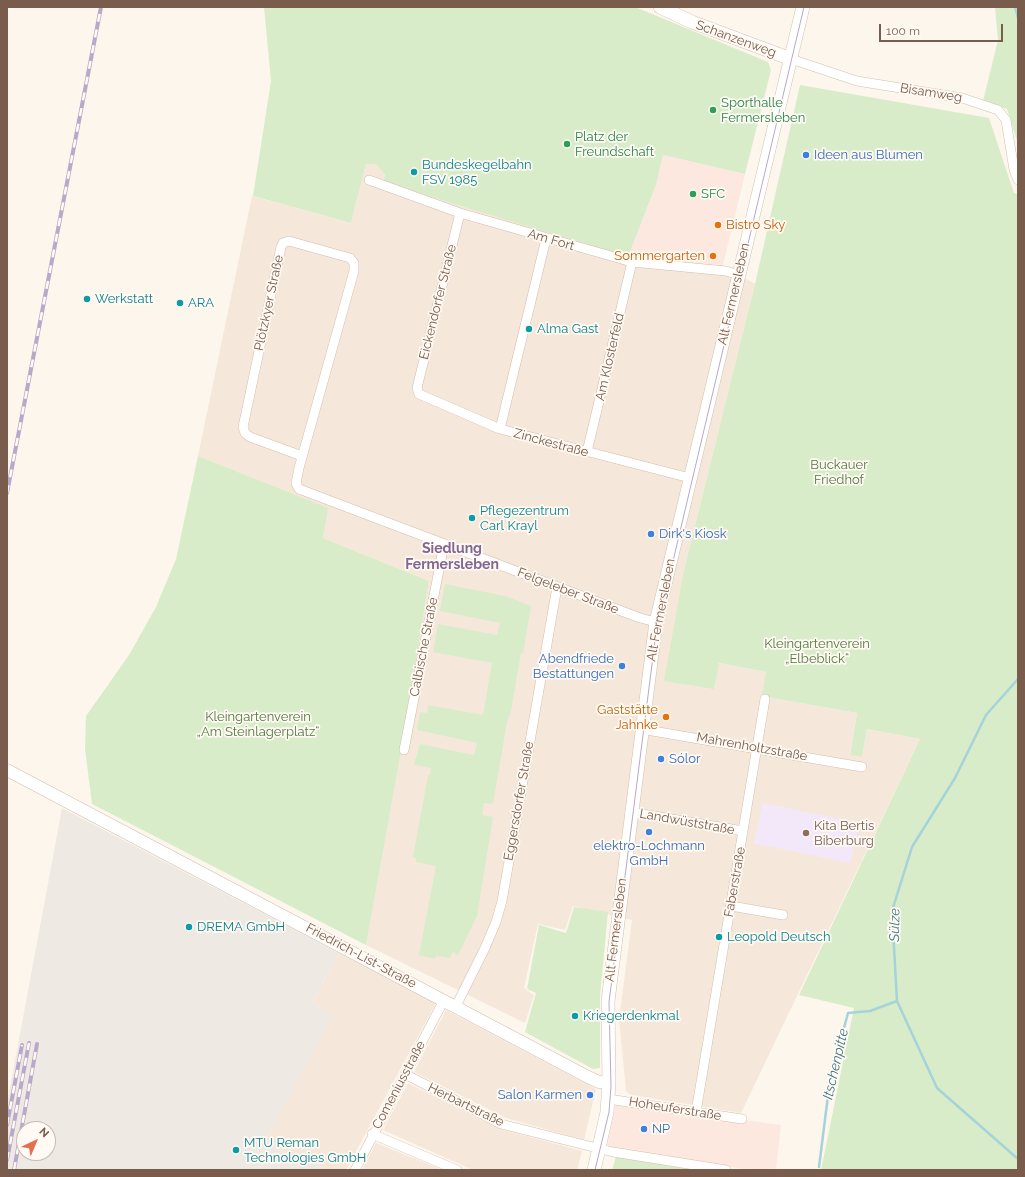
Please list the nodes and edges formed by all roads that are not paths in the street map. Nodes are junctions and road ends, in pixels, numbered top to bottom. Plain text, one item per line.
1 (660, 7) edge
2 (803, 7) edge
3 (791, 59) junction
4 (369, 180) dead end
5 (1018, 180) edge
6 (460, 213) junction
7 (546, 239) junction
8 (632, 262) junction
9 (739, 275) junction
10 (418, 392) joint
11 (500, 429) junction
12 (587, 452) junction
13 (302, 456) junction
14 (299, 468) joint
15 (690, 478) junction
16 (444, 544) junction
17 (557, 587) junction
18 (656, 622) junction
19 (765, 700) dead end
20 (641, 729) junction
21 (757, 748) junction
22 (404, 750) dead end
23 (862, 767) dead end
24 (7, 770) edge
25 (630, 812) junction
26 (743, 831) junction
27 (731, 906) junction
28 (783, 916) dead end
29 (444, 1000) junction
30 (456, 1006) junction
31 (405, 1074) junction
32 (609, 1083) junction
33 (608, 1099) junction
34 (696, 1112) junction
35 (742, 1119) dead end
36 (372, 1134) junction
37 (599, 1149) junction
38 (354, 1170) edge
39 (457, 1170) edge
40 (594, 1170) edge
41 (726, 1170) edge

1 - 3 main road, Schanzenweg
2 - 3 main road, Alt Fermersleben
3 - 5 street, Bisamweg
3 - 9 main road, Alt Fermersleben
4 - 6 street, Am Fort
6 - 7 street, Am Fort
6 - 10 street, Eickendorfer Straße
7 - 8 street, Am Fort
7 - 11 street
8 - 9 street, Am Fort
8 - 12 street, Am Klosterfeld
9 - 15 main road, Alt Fermersleben
10 - 11 street, Zinckestraße
11 - 12 street, Zinckestraße
12 - 15 street, Zinckestraße
13 - 13 street, Plötzkyer Straße
13 - 14 street, Plötzkyer Straße
14 - 16 street, Felgeleber Straße
15 - 18 main road, Alt Fermersleben
16 - 17 street, Felgeleber Straße
16 - 22 street, Calbische Straße
17 - 18 street, Felgeleber Straße
17 - 30 street, Eggersdorfer Straße
18 - 20 main road, Alt Fermersleben
19 - 21 street, Faberstraße
20 - 21 street, Mahrenholtzstraße
20 - 25 main road, Alt Fermersleben
21 - 23 street, Mahrenholtzstraße
21 - 26 street, Faberstraße
24 - 29 street, Friedrich-List-Straße
25 - 26 street, Landwüststraße
25 - 32 main road, Alt Fermersleben
26 - 27 street, Faberstraße
27 - 28 street
27 - 34 street, Faberstraße
29 - 30 street, Friedrich-List-Straße
29 - 31 street, Comeniusstraße
30 - 32 street, Friedrich-List-Straße
31 - 36 street, Comeniusstraße
31 - 37 street, Herbartstraße
32 - 33 main road, Alt Fermersleben
33 - 34 street, Hoheuferstraße
33 - 37 main road, Alt Fermersleben
34 - 35 street, Hoheuferstraße
36 - 38 street, Comeniusstraße
36 - 39 street
37 - 40 main road, Alt Fermersleben
37 - 41 street, Herbartstraße

